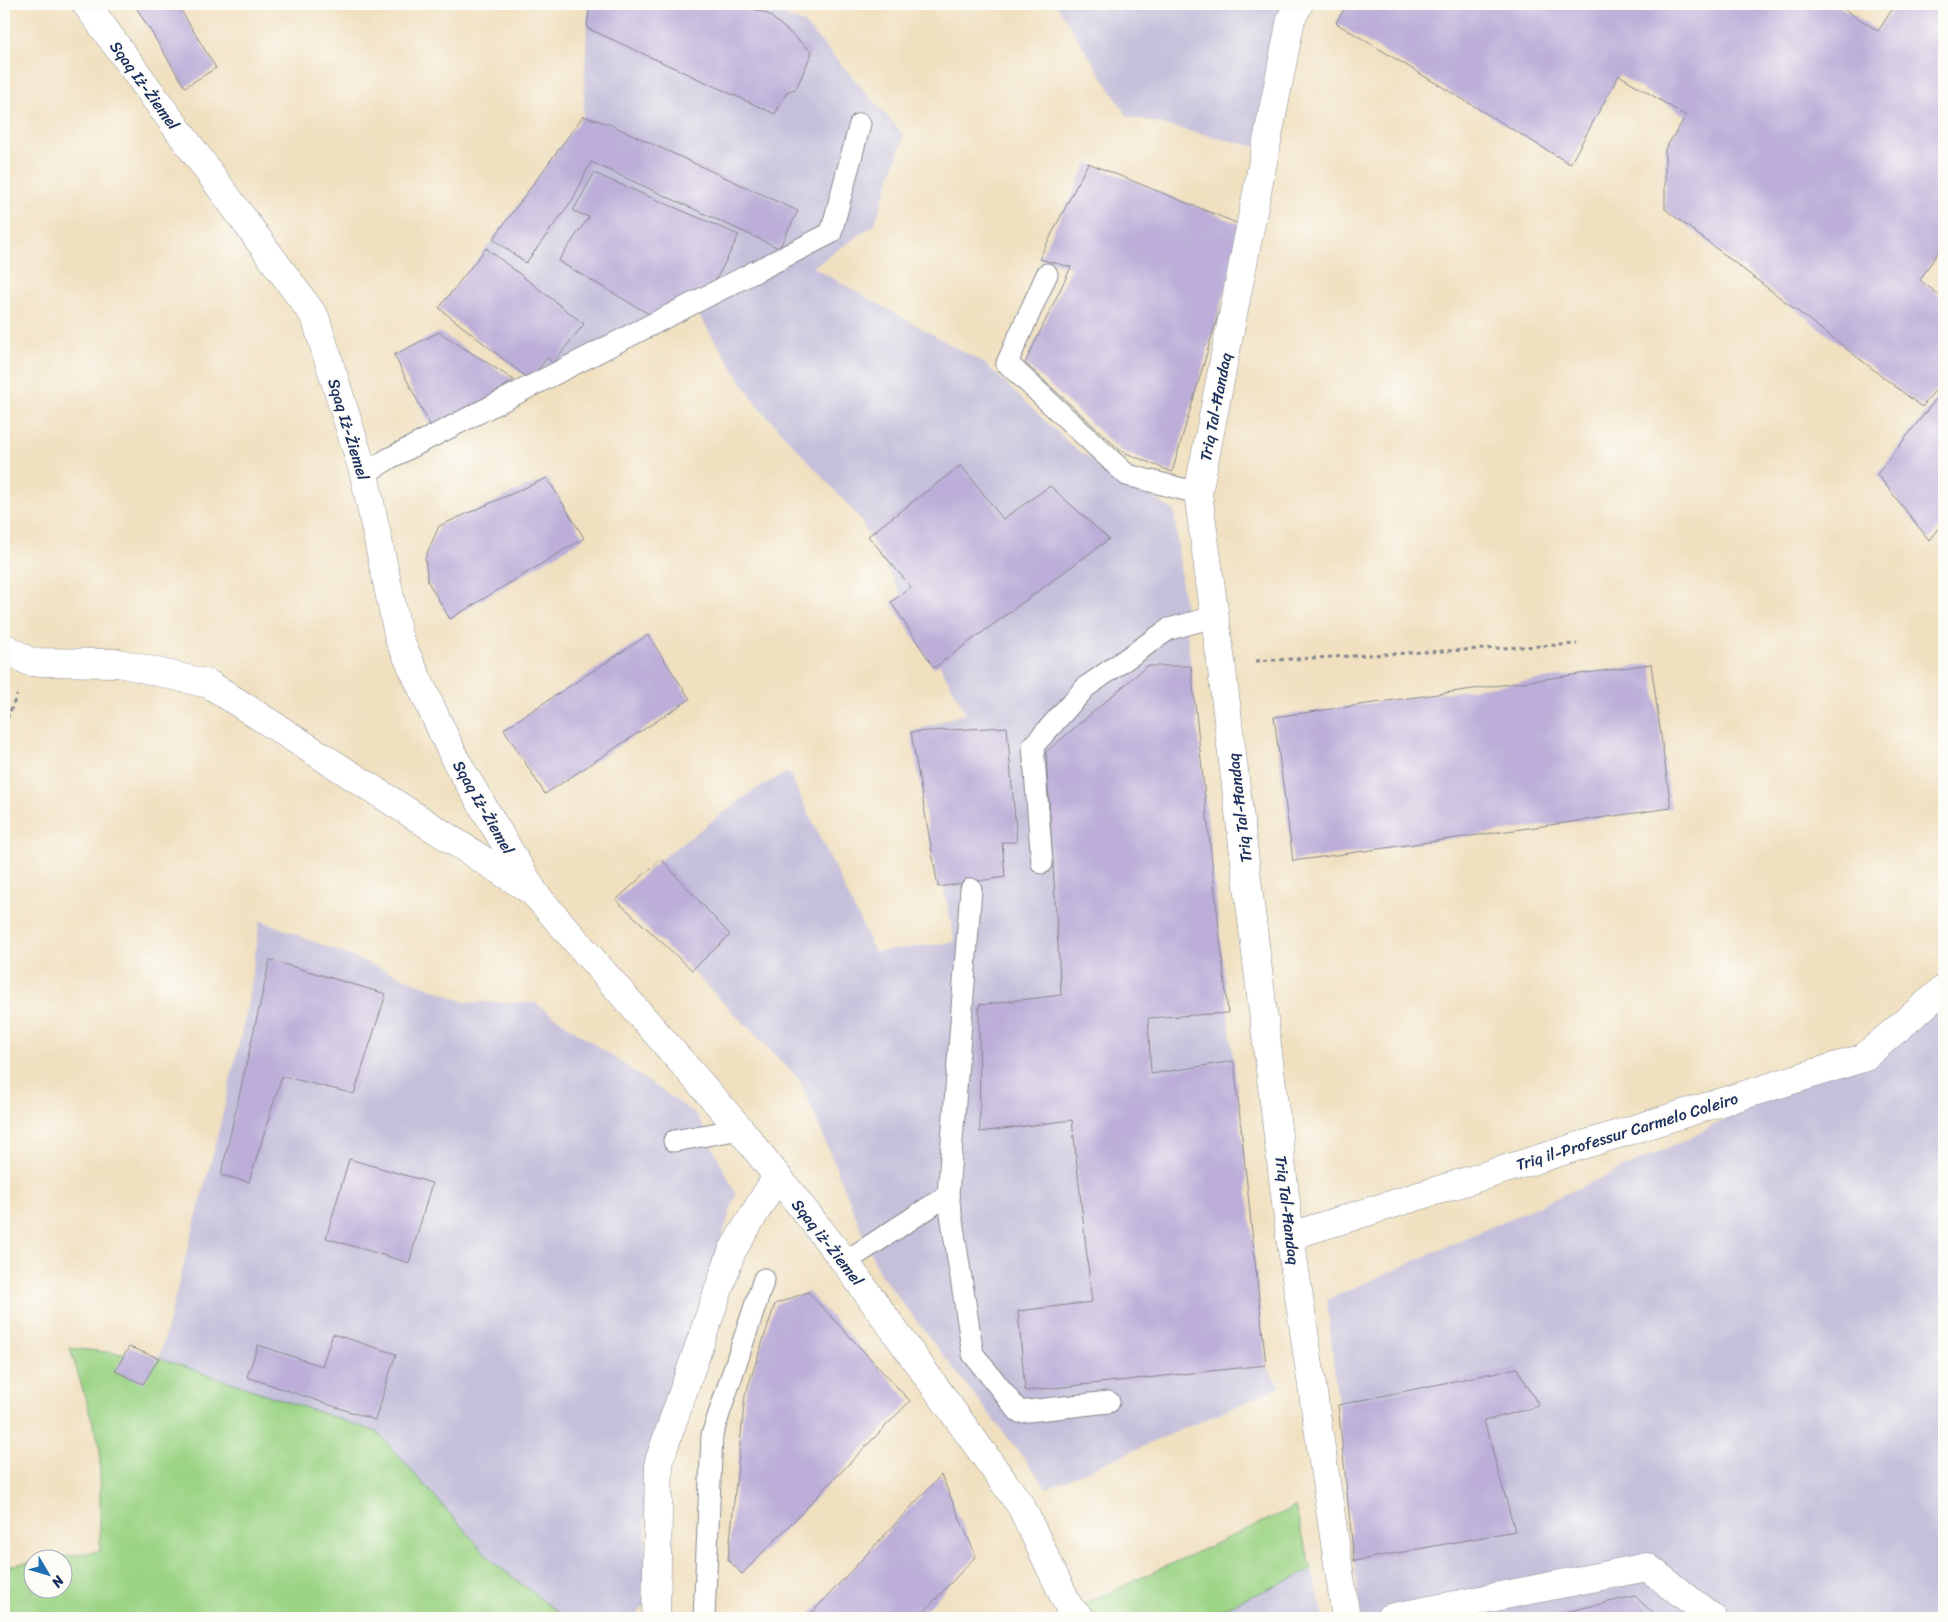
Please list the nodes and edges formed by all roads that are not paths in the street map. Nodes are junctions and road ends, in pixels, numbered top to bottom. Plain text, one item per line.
1 (86, 4) edge
2 (1299, 4) edge
3 (860, 124) dead end
4 (1047, 274) dead end
5 (364, 474) junction
6 (1198, 493) junction
7 (1214, 617) junction
8 (4, 647) edge
9 (1042, 863) dead end
10 (971, 889) dead end
11 (535, 894) junction
12 (1944, 989) edge
13 (740, 1129) junction
14 (674, 1141) dead end
15 (777, 1176) junction
16 (948, 1195) junction
17 (1290, 1236) junction
18 (845, 1262) junction
19 (764, 1278) dead end
20 (1109, 1402) dead end
21 (656, 1618) edge
22 (704, 1618) edge
23 (1080, 1618) edge
24 (1346, 1618) edge
25 (1389, 1618) edge
26 (1713, 1618) edge

1 - 5 street, Sqaq Iż-Żiemel
2 - 6 street, Triq Tal-Ħandaq
3 - 5 lane
4 - 6 lane
5 - 11 street, Sqaq Iż-Żiemel
6 - 7 street, Triq Tal-Ħandaq
7 - 9 lane
7 - 17 street, Triq Tal-Ħandaq
8 - 11 street
10 - 16 lane
11 - 13 street, Sqaq iż-Żiemel
12 - 17 street, Triq il-Professur Carmelo Coleiro
13 - 14 lane
13 - 15 street, Sqaq iż-Żiemel
15 - 18 street, Sqaq iż-Żiemel
15 - 21 street
16 - 18 lane
16 - 20 lane
17 - 24 street, Triq Tal-Ħandaq
18 - 23 street, Sqaq iż-Żiemel
19 - 22 lane
25 - 26 street

